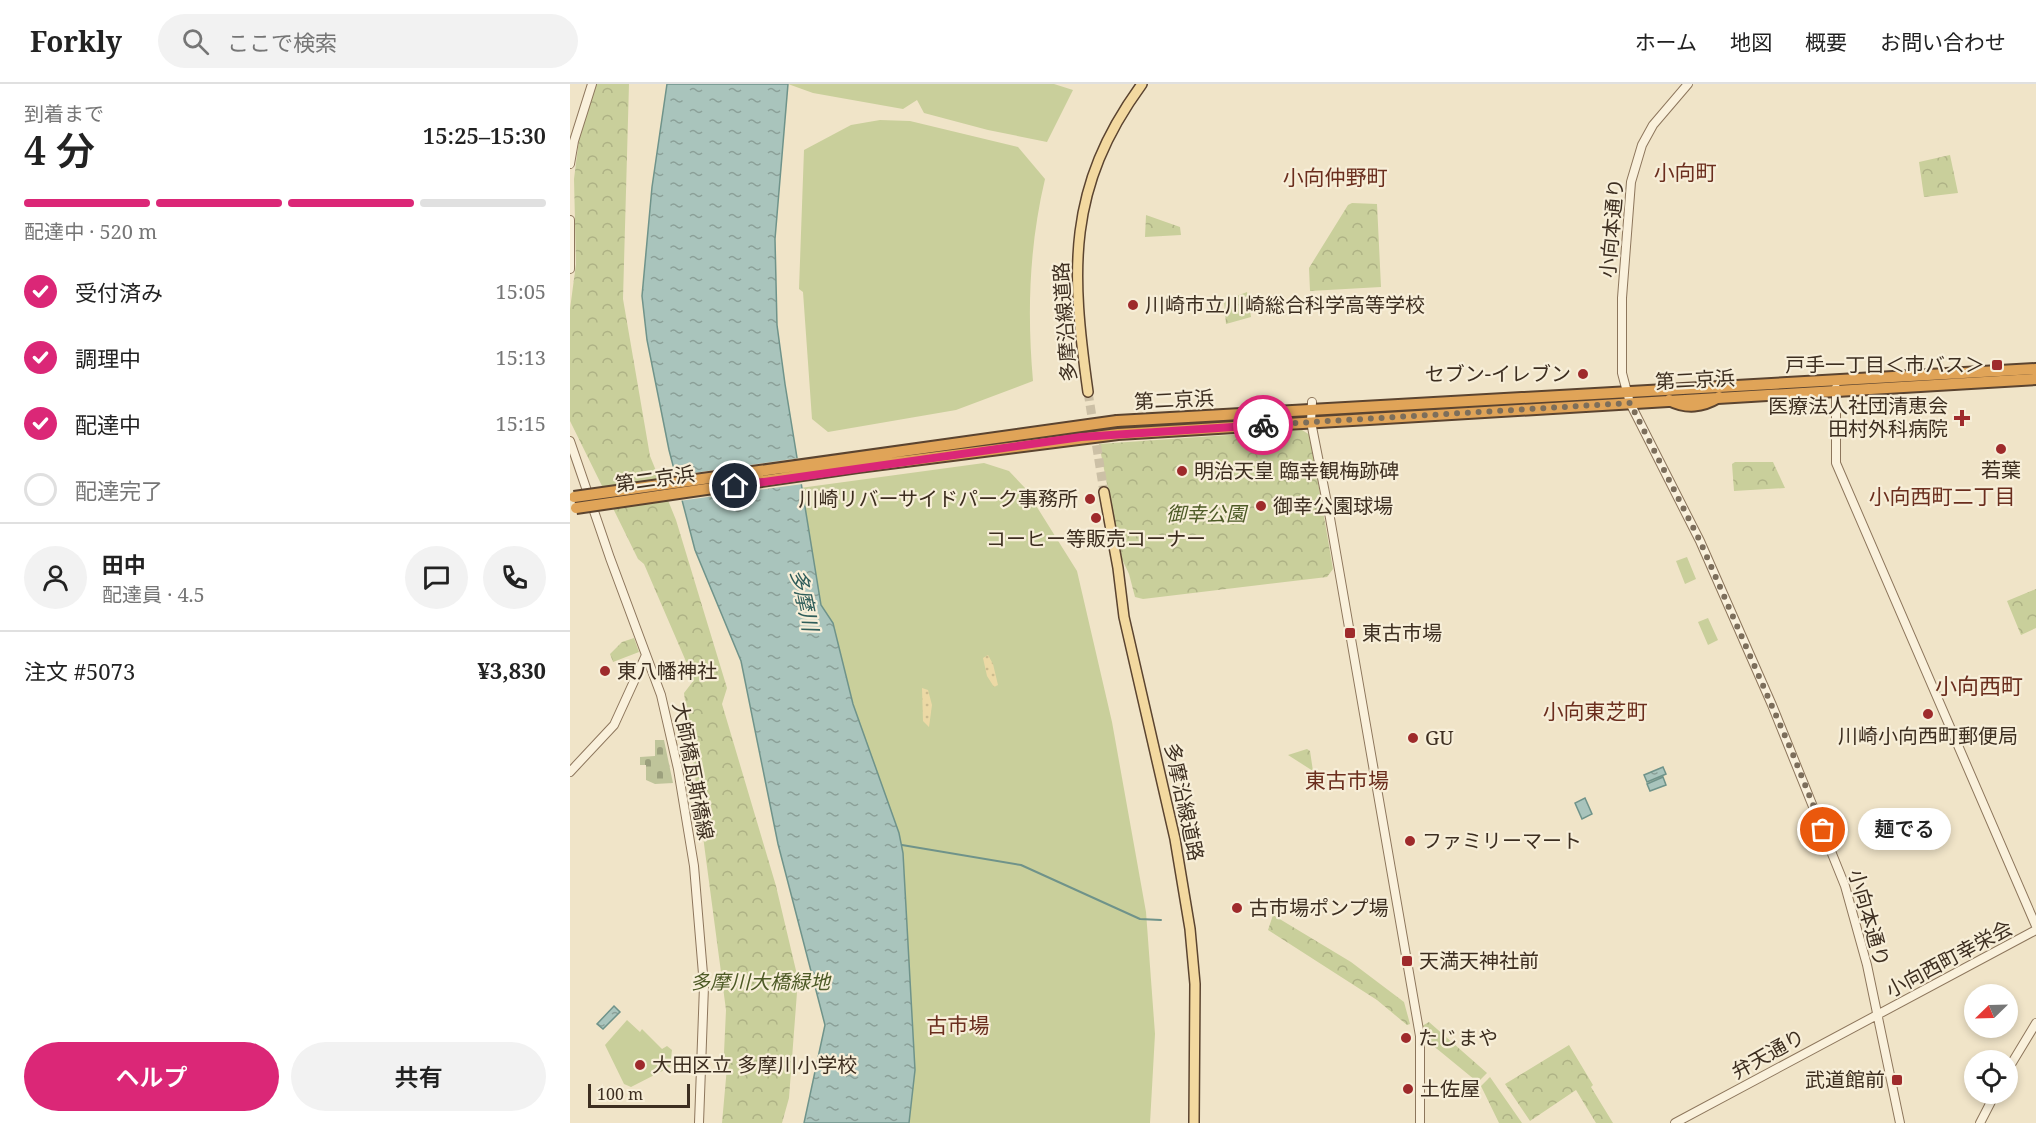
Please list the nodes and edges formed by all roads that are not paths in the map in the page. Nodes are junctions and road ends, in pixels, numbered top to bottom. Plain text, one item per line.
1 (591, 84) edge
2 (1142, 84) edge
3 (1688, 84) edge
4 (570, 164) edge
5 (570, 220) edge
6 (570, 269) edge
7 (2036, 369) edge
8 (2036, 379) edge
9 (1836, 385) junction
10 (1088, 393) tunnel mouth
11 (1628, 397) junction
12 (1313, 416) junction
13 (570, 441) edge
14 (1104, 492) tunnel mouth
15 (573, 503) edge
16 (646, 655) junction
17 (570, 772) edge
18 (2036, 928) edge
19 (1878, 1015) junction
20 (2036, 1023) edge
21 (2018, 1053) edge
22 (1990, 1104) edge
23 (699, 1123) edge
24 (1194, 1123) edge
25 (1420, 1123) edge
26 (1675, 1123) edge
27 (1900, 1123) edge
28 (1980, 1123) edge

1 - 4 street
2 - 10 main road, 多摩沿線道路
3 - 11 street, 小向本通り
5 - 6 street
7 - 9 highway, 第二京浜
8 - 9 highway, 第二京浜
9 - 11 highway, 第二京浜
9 - 11 highway, 第二京浜
9 - 18 street
11 - 12 highway, 第二京浜
11 - 19 street, 小向本通り
12 - 15 highway, 第二京浜, bridge
12 - 15 highway, 第二京浜, bridge
12 - 25 street
13 - 16 street, 大師橋瓦斯橋線
14 - 24 main road, 多摩沿線道路
16 - 17 street
16 - 23 street, 大師橋瓦斯橋線
18 - 19 street, 小向西町幸栄会
19 - 26 street, 弁天通り
19 - 27 street, 小向本通り
20 - 21 street
22 - 28 street

